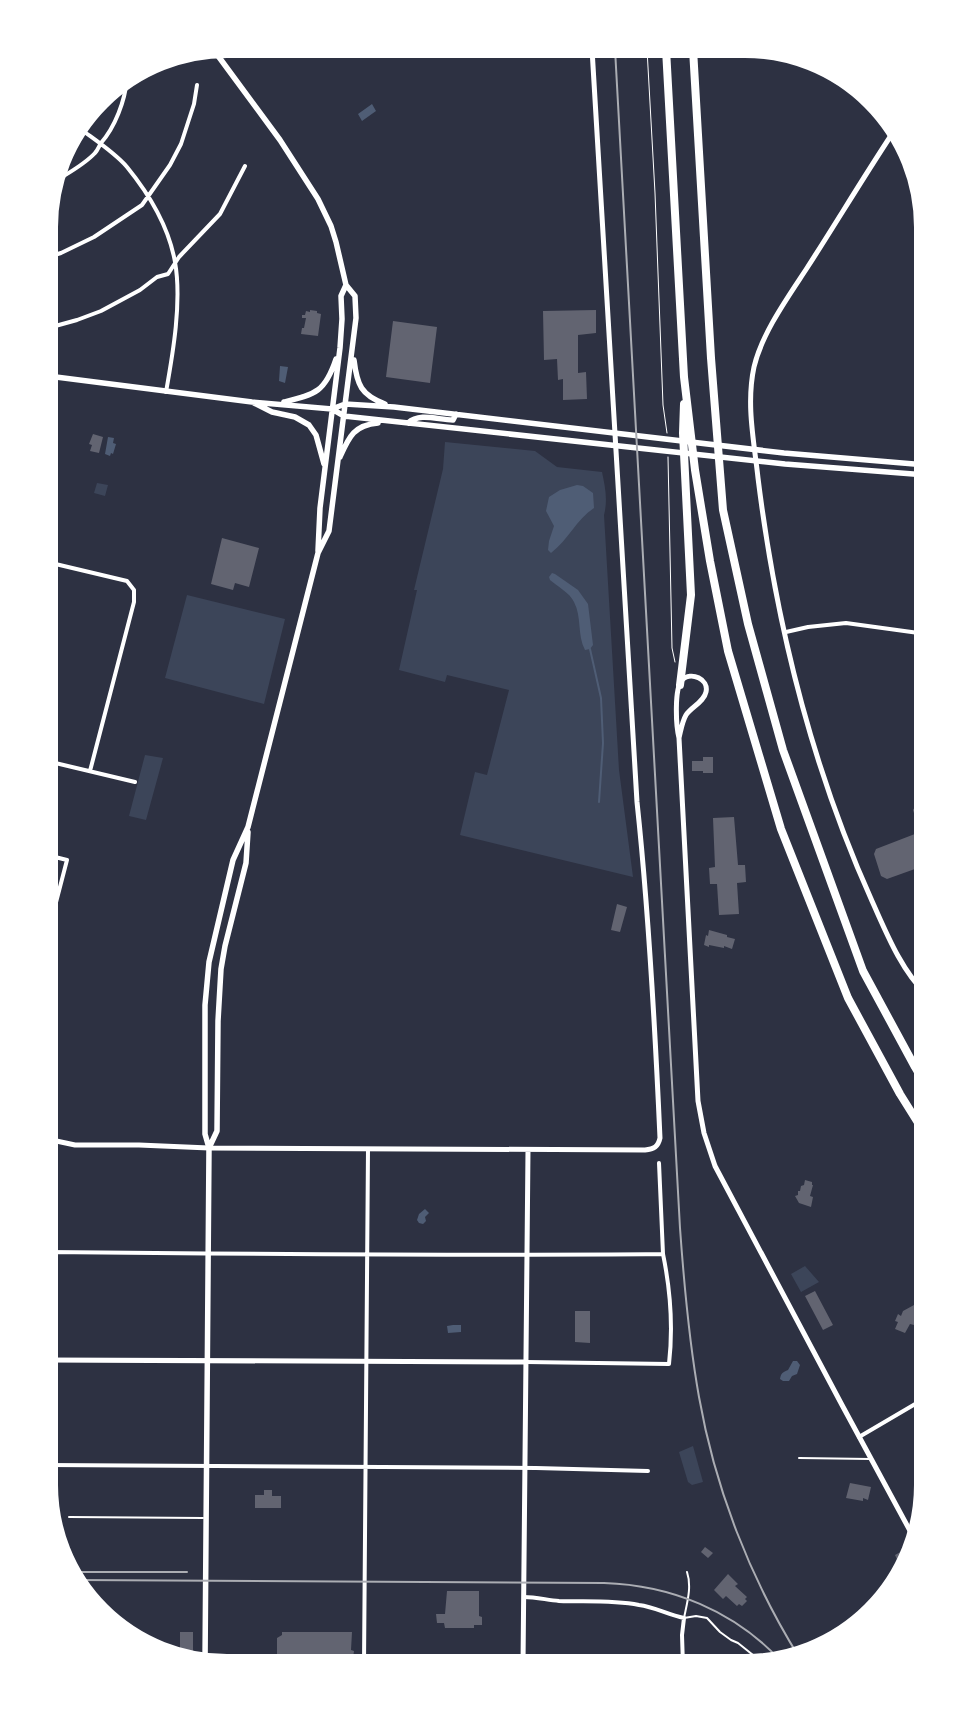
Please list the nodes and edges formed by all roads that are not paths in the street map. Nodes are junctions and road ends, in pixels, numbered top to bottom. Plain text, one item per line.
1 (218, 55) edge
2 (592, 55) edge
3 (666, 55) edge
4 (693, 55) edge
5 (197, 85) dead end
6 (126, 89) edge
7 (84, 132) edge
8 (891, 136) edge
9 (100, 144) junction
10 (245, 166) dead end
11 (63, 176) edge
12 (148, 195) junction
13 (55, 255) edge
14 (175, 262) junction
15 (346, 285) junction
16 (55, 326) edge
17 (340, 348) junction
18 (353, 351) junction
19 (55, 377) edge
20 (684, 377) junction
21 (166, 392) junction
22 (252, 402) junction
23 (280, 404) junction
24 (345, 404) junction
25 (394, 407) junction
26 (332, 409) junction
27 (456, 414) junction
28 (344, 416) junction
29 (393, 421) junction
30 (408, 423) junction
31 (338, 464) junction
32 (917, 464) edge
33 (325, 469) junction
34 (917, 475) edge
35 (318, 554) junction
36 (55, 564) edge
37 (786, 632) junction
38 (917, 633) edge
39 (680, 685) junction
40 (680, 738) junction
41 (55, 763) edge
42 (90, 771) junction
43 (135, 782) dead end
44 (248, 827) junction
45 (55, 857) edge
46 (55, 906) edge
47 (917, 983) edge
48 (917, 1070) edge
49 (917, 1120) edge
50 (55, 1141) edge
51 (209, 1148) junction
52 (368, 1149) junction
53 (528, 1150) junction
54 (659, 1163) dead end
55 (55, 1252) edge
56 (208, 1253) junction
57 (663, 1254) junction
58 (367, 1255) junction
59 (527, 1255) junction
60 (55, 1360) edge
61 (207, 1360) junction
62 (366, 1361) junction
63 (526, 1362) junction
64 (917, 1403) edge
65 (859, 1437) junction
66 (799, 1458) dead end
67 (871, 1459) junction
68 (55, 1465) edge
69 (206, 1466) junction
70 (366, 1467) junction
71 (525, 1468) junction
72 (648, 1471) dead end
73 (69, 1517) dead end
74 (206, 1518) junction
75 (910, 1531) edge
76 (687, 1572) dead end
77 (524, 1597) junction
78 (684, 1618) junction
79 (205, 1656) edge
80 (364, 1657) edge
81 (523, 1657) edge
82 (682, 1657) edge
83 (755, 1657) edge

1 - 15 main road
2 - 53 street
3 - 20 highway
4 - 48 highway
5 - 12 street
6 - 9 street
7 - 9 street
8 - 37 street
9 - 11 street
9 - 12 street
10 - 14 street
12 - 13 street
12 - 14 street
14 - 16 street
14 - 21 street
15 - 17 main road
15 - 18 main road
17 - 23 main road
17 - 26 main road
18 - 24 main road
18 - 25 main road
19 - 21 main road
20 - 39 highway
20 - 49 highway
21 - 22 main road
22 - 23 main road
22 - 33 main road
23 - 26 main road
24 - 25 main road
24 - 26 main road
24 - 28 main road
25 - 27 main road
26 - 28 main road
26 - 33 main road
27 - 30 main road
27 - 32 main road
28 - 29 main road
28 - 31 main road
29 - 30 main road
29 - 31 main road
30 - 34 main road
31 - 35 main road
33 - 35 main road
35 - 44 main road
36 - 42 street
37 - 38 street
37 - 47 street
39 - 40 street
39 - 40 street
40 - 65 street
41 - 42 street
42 - 43 street
44 - 51 main road
44 - 51 main road
45 - 46 street
50 - 51 street
51 - 52 street
51 - 56 main road
52 - 53 street
52 - 58 street
53 - 59 street
54 - 57 street
55 - 56 street
56 - 58 street
56 - 61 main road
57 - 59 street
57 - 63 street
58 - 59 street
58 - 62 street
59 - 63 street
60 - 61 street
61 - 62 street
61 - 69 main road
62 - 63 street
62 - 70 street
63 - 71 street
64 - 65 street
65 - 67 street
66 - 67 lane
67 - 75 street
68 - 69 street
69 - 70 street
69 - 74 main road
70 - 71 street
70 - 80 street
71 - 72 street
71 - 77 street
73 - 74 lane
74 - 79 main road
76 - 78 lane
77 - 78 street
77 - 81 street
78 - 82 street
78 - 83 lane

